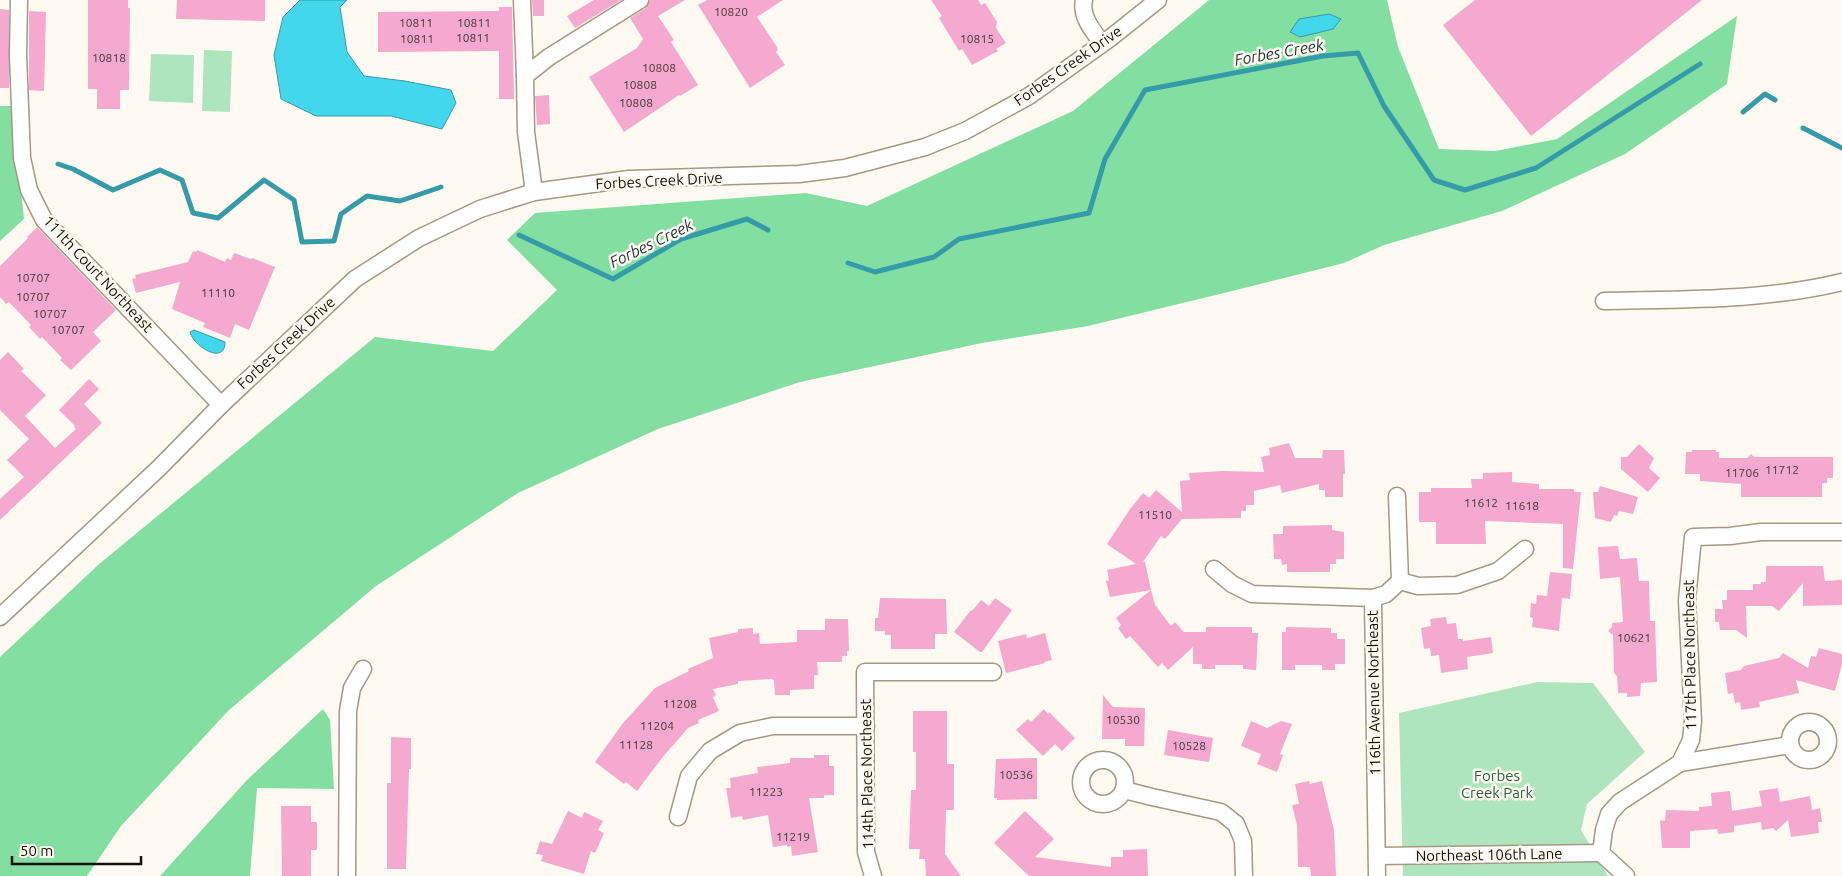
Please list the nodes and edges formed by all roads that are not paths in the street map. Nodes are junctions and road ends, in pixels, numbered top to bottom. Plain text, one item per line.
1 (19, 0) edge
2 (522, 0) edge
3 (640, 0) edge
4 (1084, 0) edge
5 (1158, 0) edge
6 (1102, 43) junction
7 (524, 76) junction
8 (534, 192) junction
9 (1842, 282) edge
10 (1604, 301) dead end
11 (222, 405) junction
12 (1397, 496) dead end
13 (1842, 532) edge
14 (1524, 549) dead end
15 (1214, 569) dead end
16 (1400, 581) junction
17 (1373, 598) junction
18 (0, 617) edge
19 (363, 669) dead end
20 (993, 672) dead end
21 (866, 726) junction
22 (1790, 745) dead end
23 (1680, 763) junction
24 (1124, 790) dead end
25 (678, 817) dead end
26 (1601, 853) junction
27 (1377, 856) junction
28 (347, 876) edge
29 (873, 876) edge
30 (1244, 876) edge
31 (1378, 876) edge
32 (1626, 876) edge

1 - 11 street, 111th Court Northeast
2 - 7 street
3 - 7 street
4 - 6 street
5 - 6 street, Forbes Creek Drive
6 - 8 street, Forbes Creek Drive
7 - 8 street
8 - 11 street, Forbes Creek Drive
9 - 10 street
11 - 18 street, Forbes Creek Drive
12 - 16 street
13 - 23 street, 117th Place Northeast
14 - 16 street
15 - 17 street
16 - 17 street, 116th Avenue Northeast
17 - 27 street, 116th Avenue Northeast
19 - 28 street
20 - 21 street, 114th Place Northeast
21 - 25 street
21 - 29 street, 114th Place Northeast
22 - 23 street
23 - 26 street
24 - 30 street
26 - 27 street, Northeast 106th Lane
26 - 32 street
27 - 31 street, 116th Avenue Northeast

